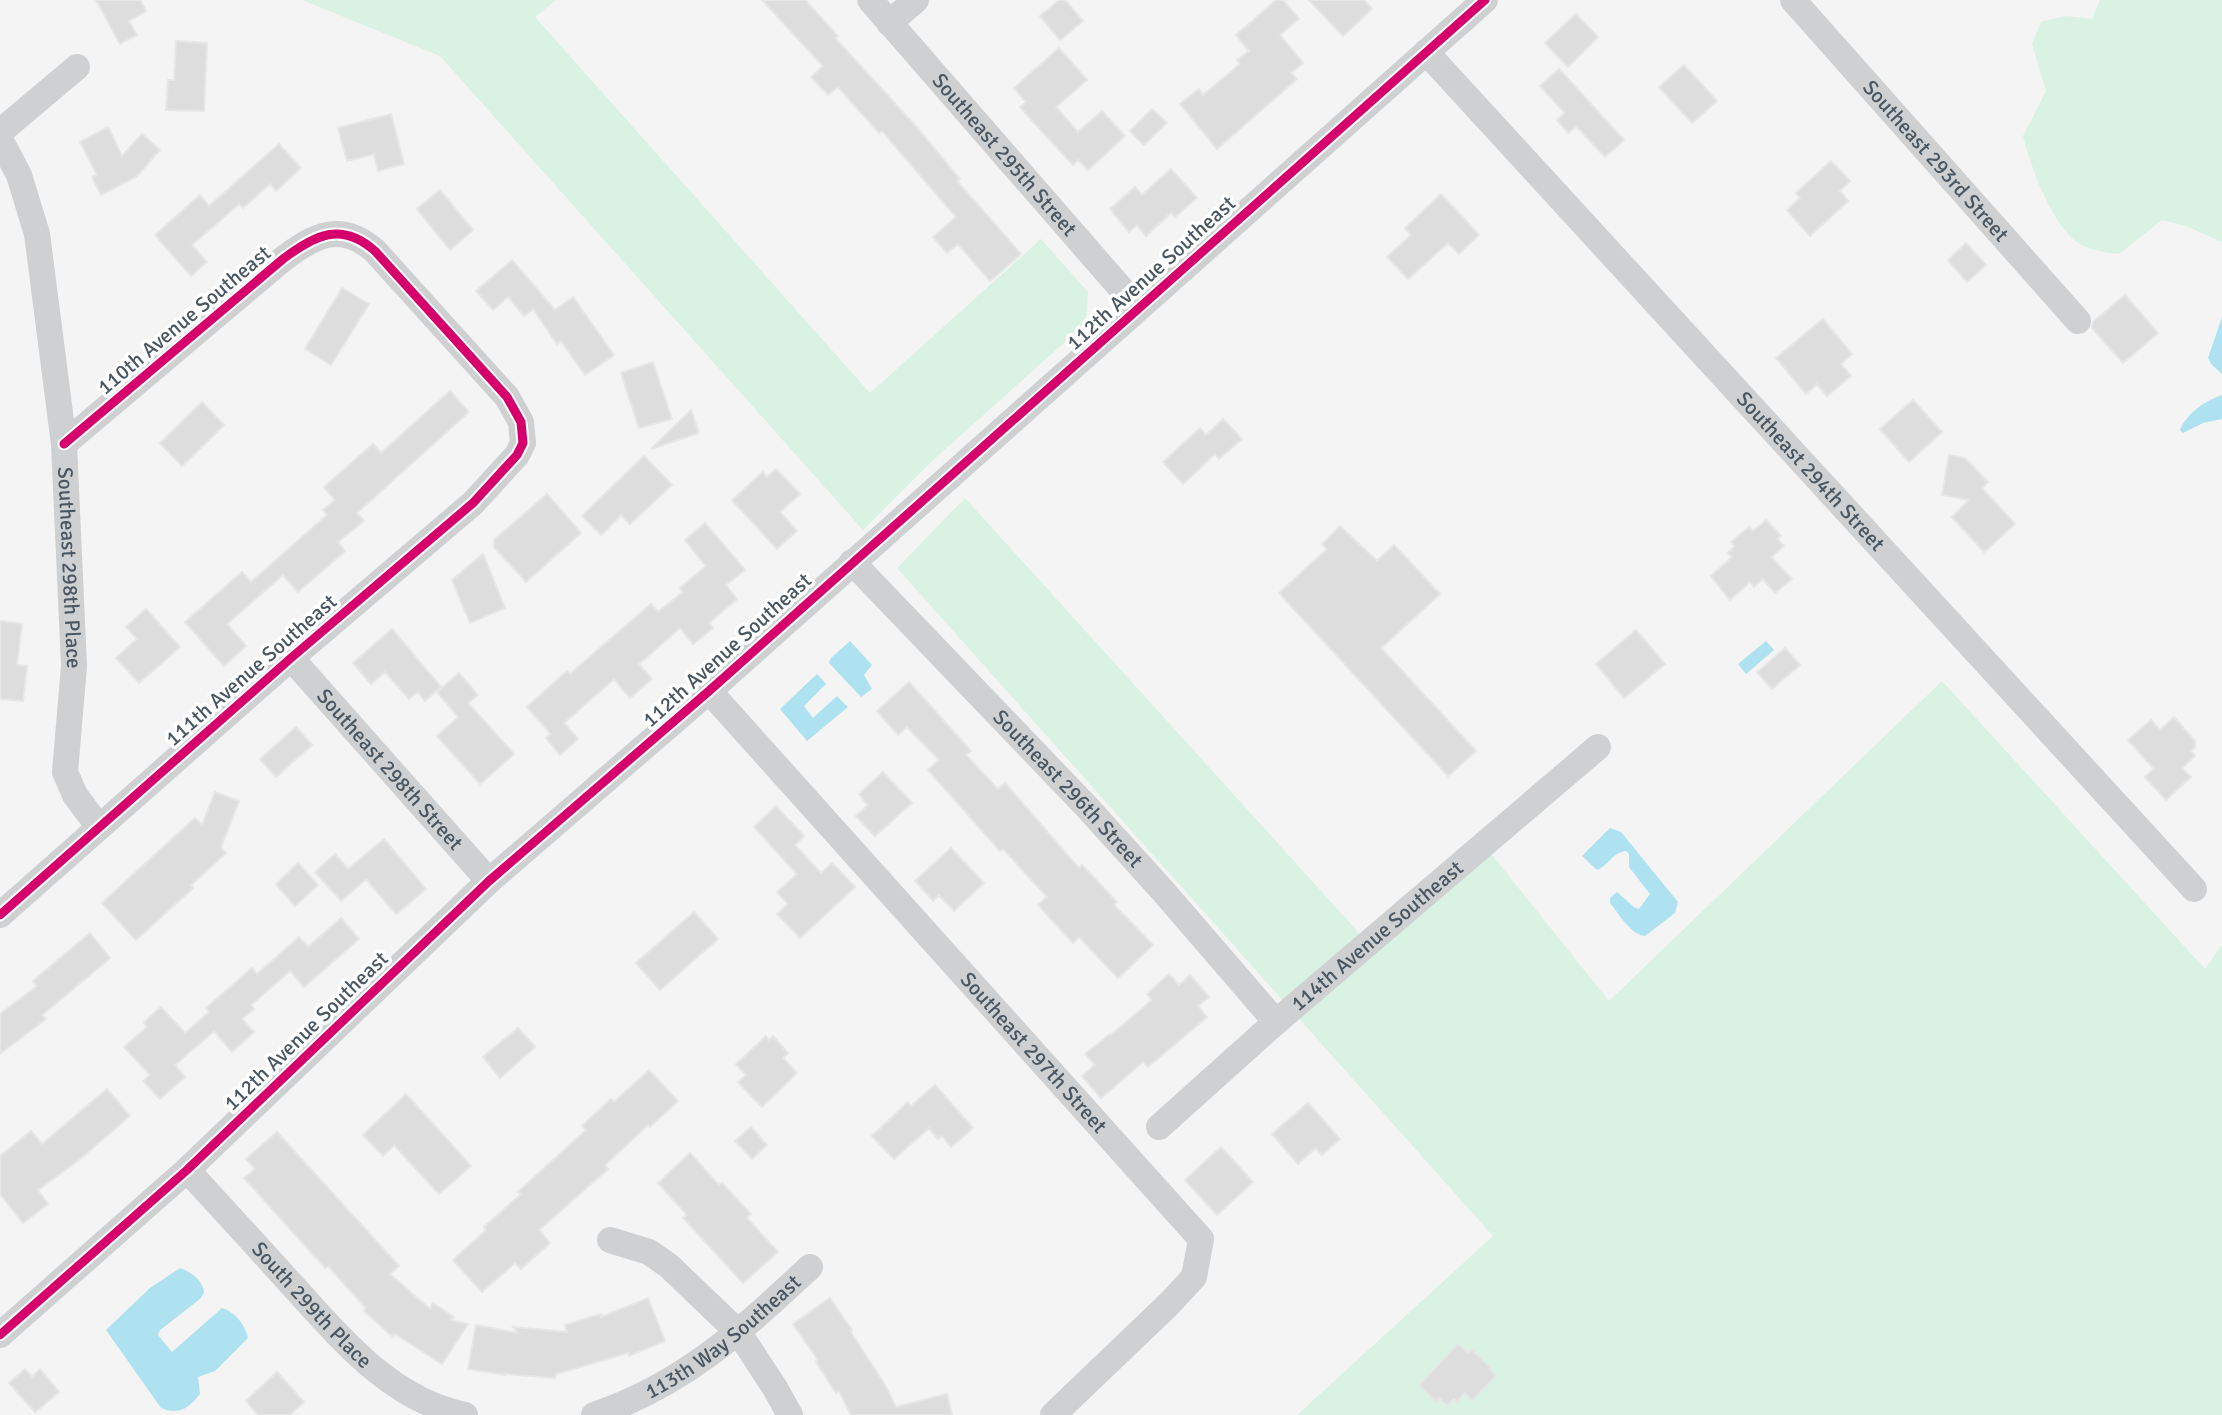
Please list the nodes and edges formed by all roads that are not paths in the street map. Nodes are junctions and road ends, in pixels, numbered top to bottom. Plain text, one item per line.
1 (870, 0) edge
2 (916, 0) edge
3 (1485, 0) edge
4 (1793, 0) edge
5 (889, 23) junction
6 (1426, 52) junction
7 (77, 67) dead end
8 (0, 132) edge
9 (0, 139) edge
10 (1138, 308) junction
11 (2078, 321) dead end
12 (64, 444) junction
13 (521, 449) joint
14 (852, 562) junction
15 (291, 658) junction
16 (709, 691) junction
17 (1598, 747) dead end
18 (98, 826) junction
19 (489, 881) junction
20 (2194, 889) dead end
21 (0, 915) edge
22 (1276, 1022) junction
23 (1158, 1127) dead end
24 (187, 1170) junction
25 (610, 1240) dead end
26 (810, 1268) dead end
27 (739, 1333) junction
28 (0, 1335) edge
29 (460, 1415) edge
30 (594, 1415) edge
31 (790, 1415) edge
32 (1053, 1415) edge

1 - 5 street, Southeast 295th Street
2 - 5 street
3 - 6 street, 112th Avenue Southeast
4 - 11 street, Southeast 293rd Street
5 - 10 street, Southeast 295th Street
6 - 10 street, 112th Avenue Southeast
6 - 20 street, Southeast 294th Street
7 - 8 street
9 - 12 street, Southeast 298th Place
10 - 14 street, 112th Avenue Southeast
12 - 13 street, 110th Avenue Southeast
12 - 18 street, Southeast 298th Place
13 - 15 street, 111th Avenue Southeast
14 - 16 street, 112th Avenue Southeast
14 - 22 street, Southeast 296th Street
15 - 18 street, 111th Avenue Southeast
15 - 19 street, Southeast 298th Street
16 - 19 street, 112th Avenue Southeast
16 - 32 street, Southeast 297th Street
17 - 22 street, 114th Avenue Southeast
18 - 21 street, 111th Avenue Southeast
19 - 24 street, 112th Avenue Southeast
22 - 23 street, 114th Avenue Southeast
24 - 28 street, 112th Avenue Southeast
24 - 29 street, South 299th Place
25 - 27 street
26 - 27 street, 113th Way Southeast
27 - 30 street, 113th Way Southeast
27 - 31 street

